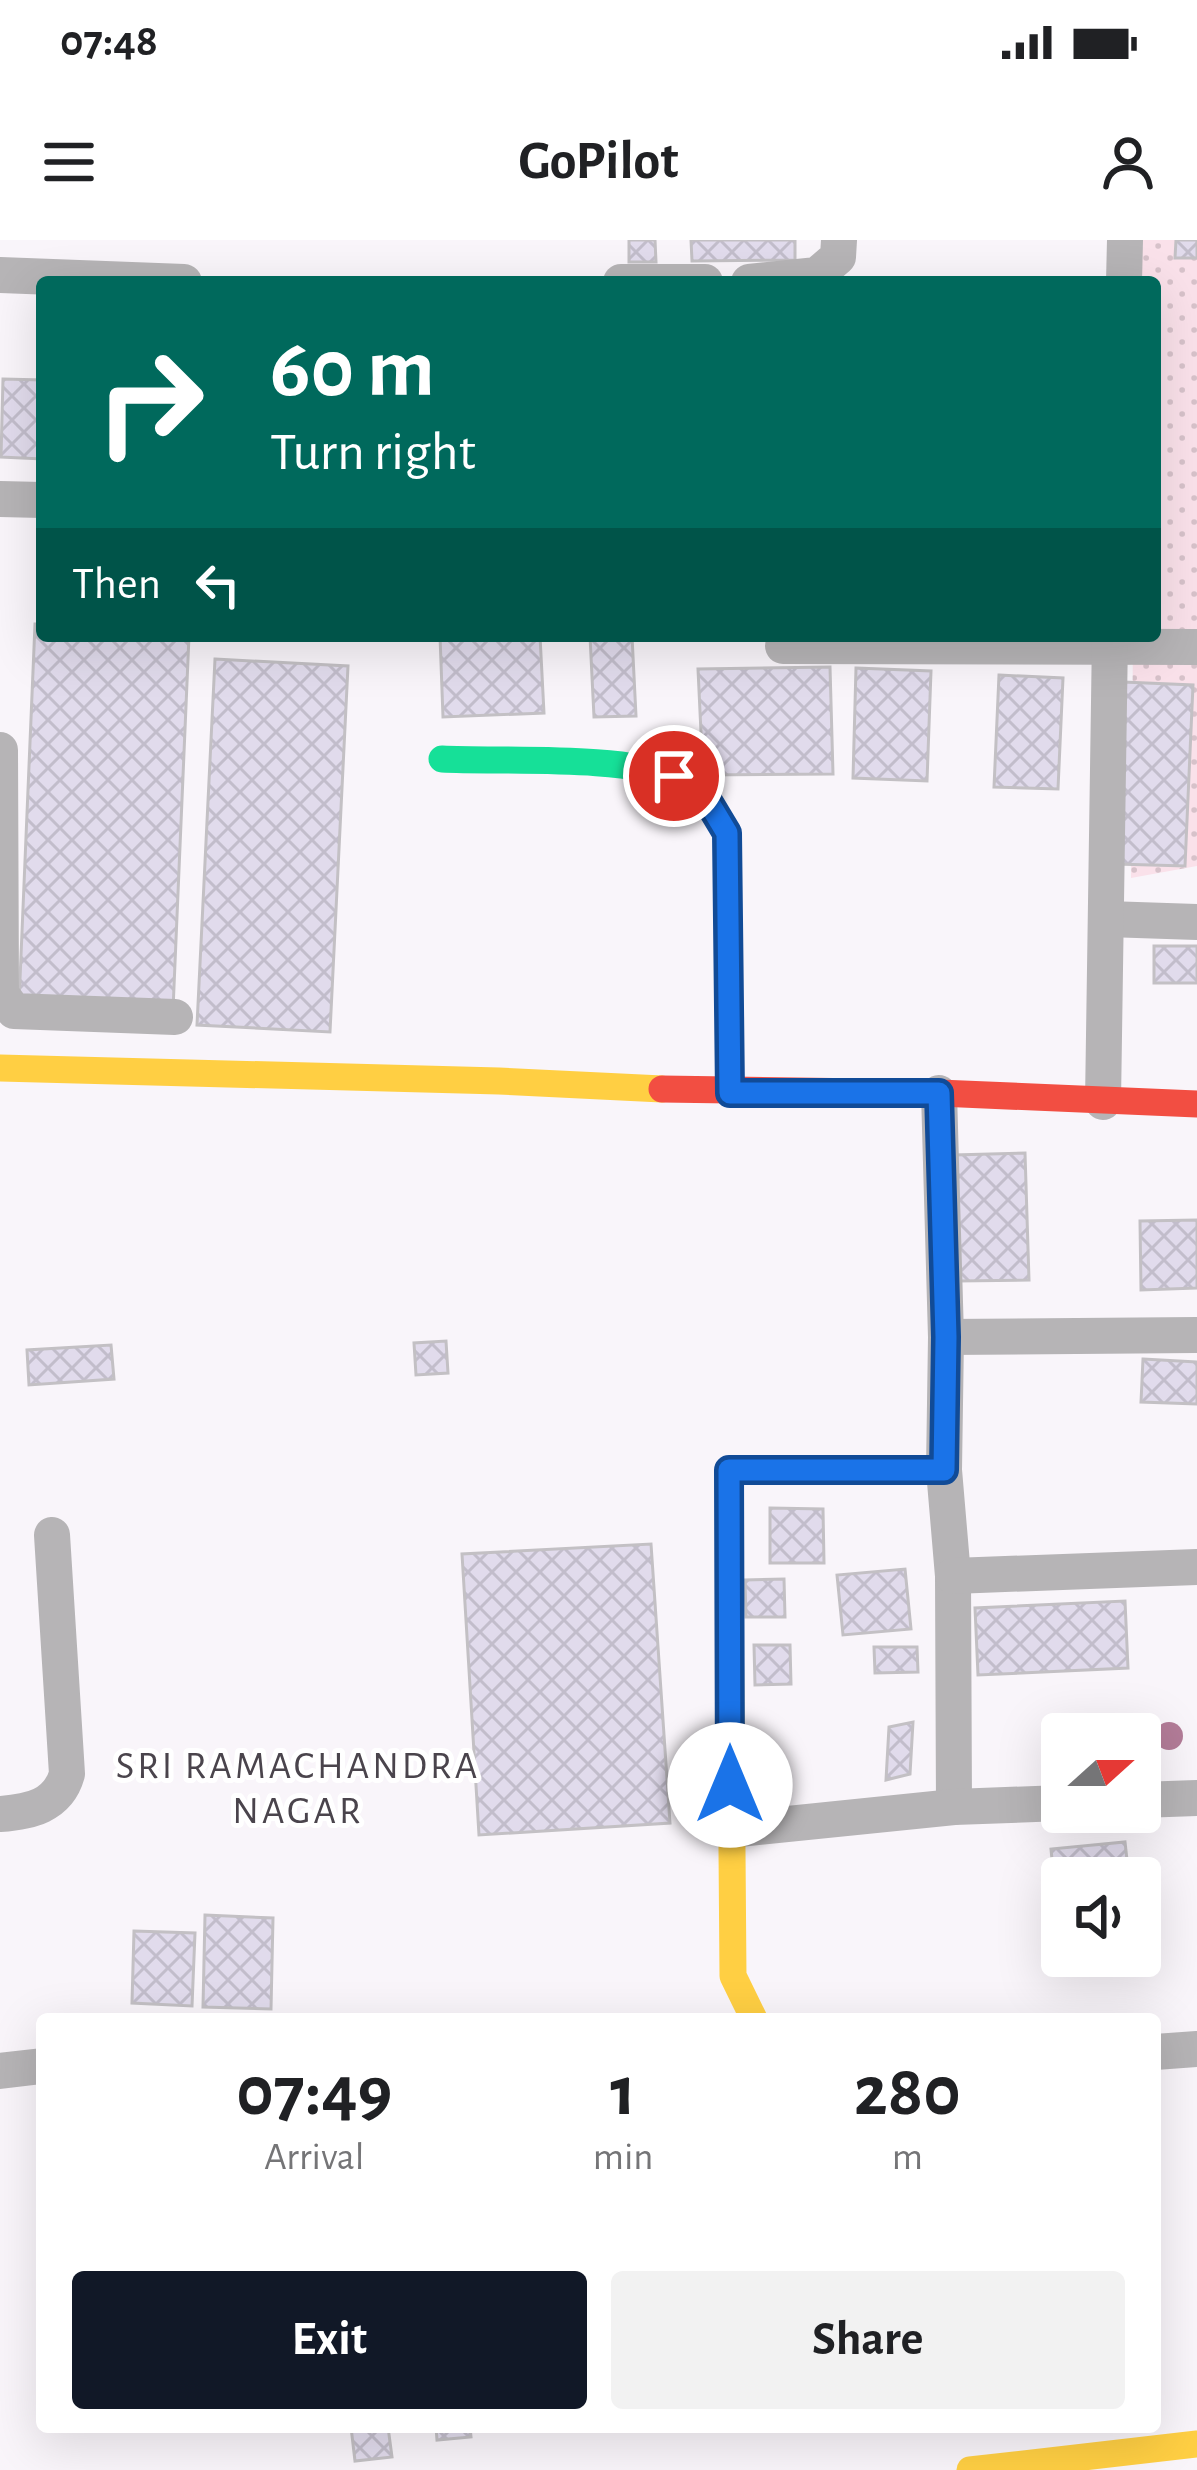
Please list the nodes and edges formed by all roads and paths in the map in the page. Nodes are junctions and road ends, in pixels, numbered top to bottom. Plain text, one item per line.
1 (839, 240) edge
2 (1125, 240) edge
3 (0, 275) edge
4 (36, 276) edge
5 (807, 276) edge
6 (1124, 276) edge
7 (0, 499) edge
8 (36, 500) edge
9 (1044, 642) edge
10 (1109, 642) edge
11 (1124, 642) edge
12 (783, 646) dead end
13 (1197, 647) edge
14 (0, 750) edge
15 (442, 760) dead end
16 (1107, 919) junction
17 (1197, 922) edge
18 (41, 1012) junction
19 (108, 1014) junction
20 (0, 1068) edge
21 (40, 1069) junction
22 (105, 1071) junction
23 (151, 1072) junction
24 (730, 1093) junction
25 (939, 1093) junction
26 (1103, 1102) junction
27 (1197, 1104) edge
28 (1197, 1335) edge
29 (946, 1337) junction
30 (944, 1470) junction
31 (52, 1535) dead end
32 (1197, 1567) edge
33 (952, 1576) junction
34 (1197, 1798) edge
35 (1161, 1799) edge
36 (1041, 1804) edge
37 (954, 1808) junction
38 (0, 1814) edge
39 (730, 1830) junction
40 (751, 2013) edge
41 (1197, 2049) edge
42 (1161, 2052) edge
43 (36, 2067) edge
44 (0, 2071) edge
45 (1197, 2444) edge
46 (970, 2470) edge

1 - 5 street
2 - 6 street
3 - 4 street
7 - 8 street
9 - 12 street
10 - 16 street
11 - 13 street
14 - 18 street
15 - 24 street
16 - 17 street
16 - 26 street
18 - 19 street
18 - 21 street
19 - 22 street
19 - 23 street
20 - 21 street
21 - 22 street
22 - 23 street
23 - 24 street
24 - 25 street
25 - 26 street
25 - 29 street
26 - 27 street
28 - 29 street
29 - 30 street
30 - 33 street
30 - 39 street
31 - 38 street
32 - 33 street
33 - 37 street
34 - 35 street
36 - 37 street
37 - 39 street
39 - 40 street
41 - 42 street
43 - 44 street
45 - 46 street

